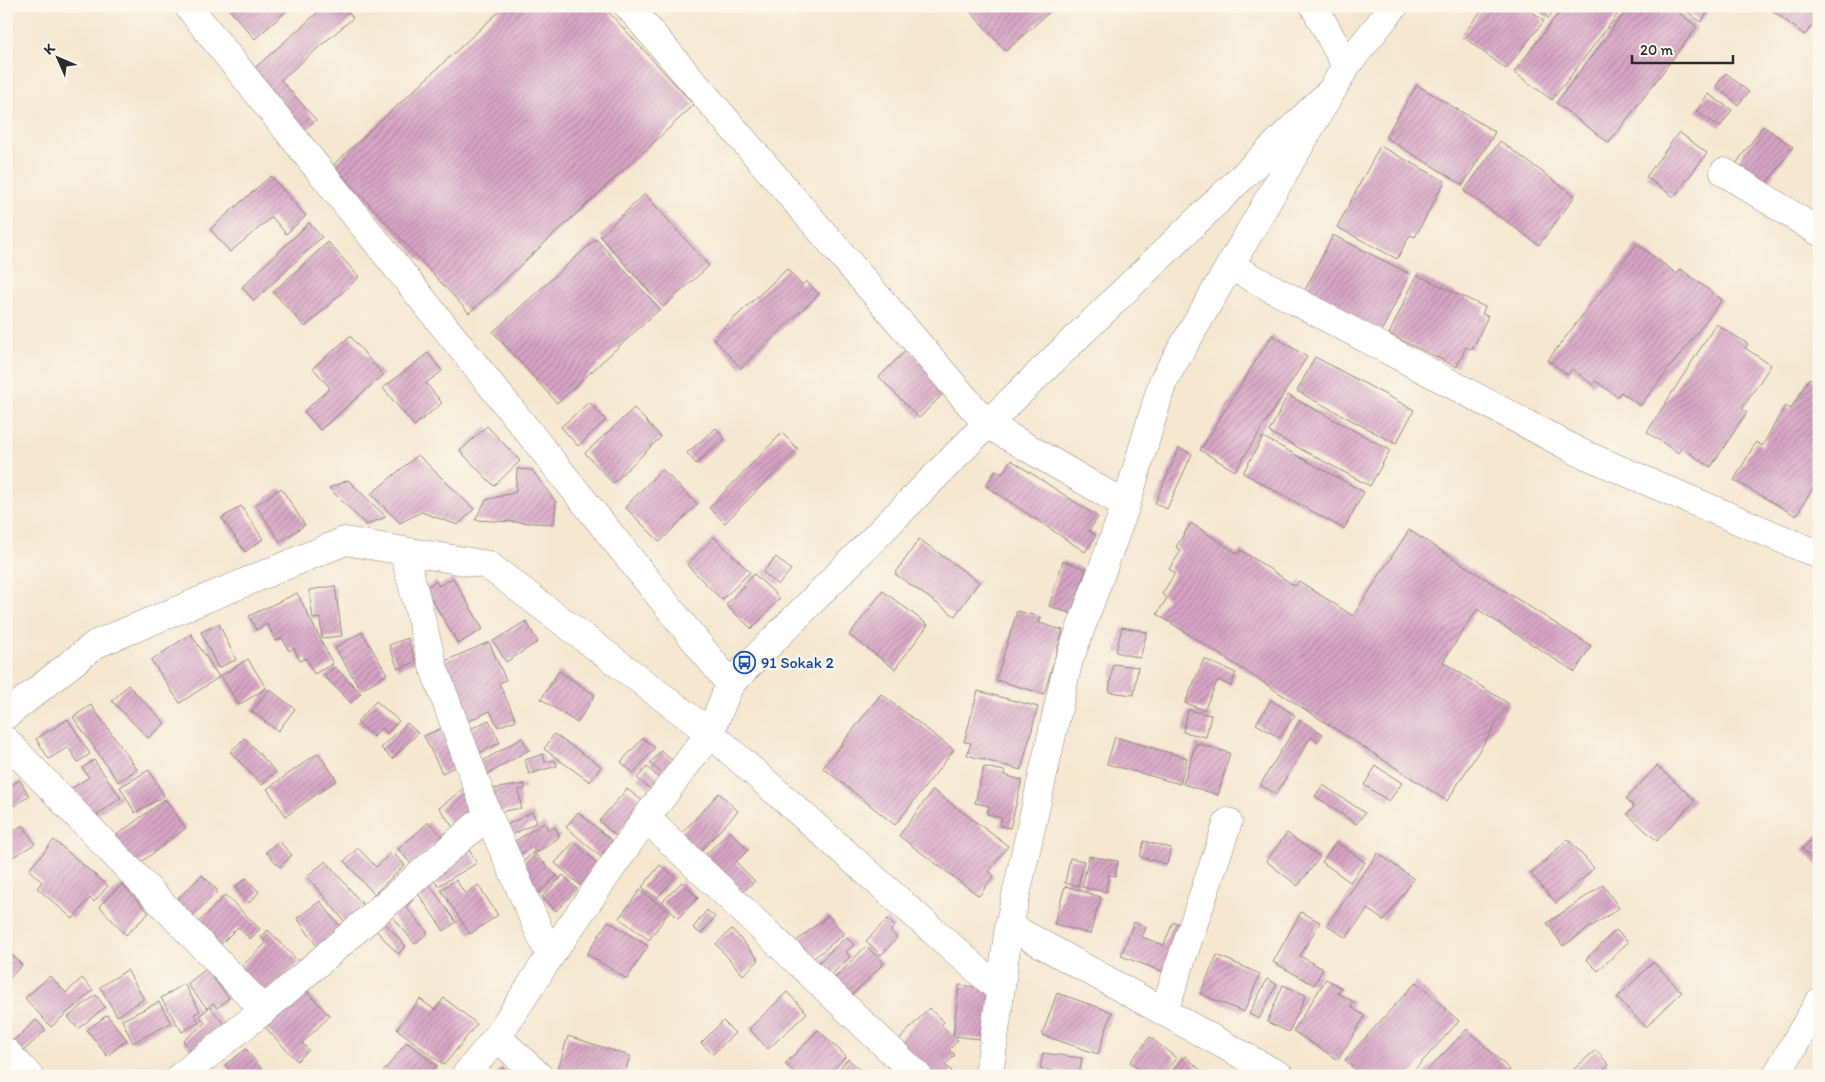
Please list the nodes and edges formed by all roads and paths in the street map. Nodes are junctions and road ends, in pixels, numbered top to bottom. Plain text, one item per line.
1 (188, 6) edge
2 (628, 6) edge
3 (1314, 6) edge
4 (1394, 6) edge
5 (1340, 78) junction
6 (1724, 172) dead end
7 (1819, 232) edge
8 (1230, 266) junction
9 (987, 424) junction
10 (1126, 504) junction
11 (404, 551) junction
12 (1819, 555) edge
13 (730, 684) junction
14 (6, 715) edge
15 (710, 733) junction
16 (6, 741) edge
17 (488, 815) junction
18 (646, 818) junction
19 (1228, 822) dead end
20 (1009, 926) junction
21 (550, 956) junction
22 (1000, 990) junction
23 (1819, 1002) edge
24 (264, 1010) junction
25 (1164, 1012) junction
26 (497, 1037) junction
27 (6, 1052) edge
28 (29, 1076) edge
29 (181, 1076) edge
30 (464, 1076) edge
31 (539, 1076) edge
32 (918, 1076) edge
33 (989, 1076) edge
34 (1280, 1076) edge
35 (1776, 1076) edge

1 - 13 street
2 - 9 street
3 - 5 street
4 - 5 street
5 - 8 street
5 - 9 street
6 - 7 street
8 - 10 street
8 - 12 street
9 - 10 street
9 - 13 street
10 - 20 street
11 - 14 street
11 - 15 street
11 - 17 street
13 - 15 street
15 - 18 street
15 - 22 street
16 - 24 street
17 - 21 street
17 - 24 street
18 - 21 street
18 - 32 street
19 - 25 street
20 - 22 street
20 - 25 street
21 - 26 street
22 - 33 street
23 - 35 street
24 - 29 street
25 - 34 street
26 - 30 street
26 - 31 street
27 - 28 street

